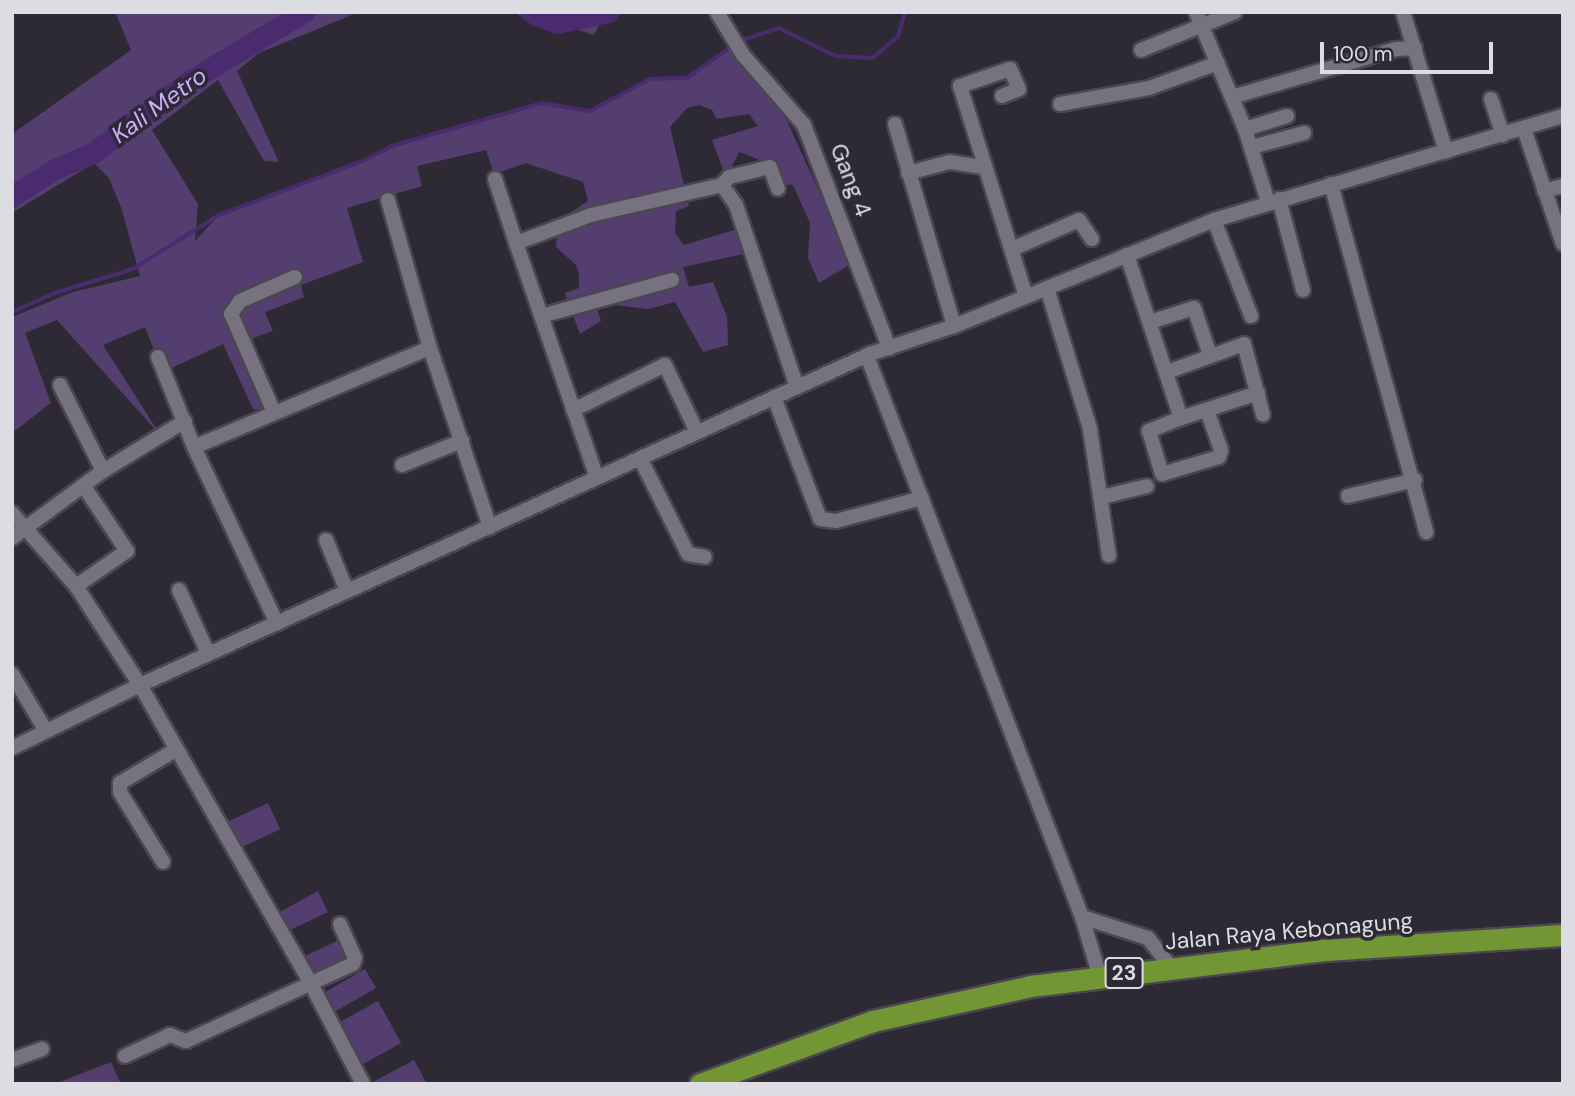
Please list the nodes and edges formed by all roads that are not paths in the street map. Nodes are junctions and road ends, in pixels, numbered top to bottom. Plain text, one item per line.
1 (717, 12) edge
2 (1235, 12) edge
3 (1404, 12) edge
4 (1199, 19) edge
5 (1415, 48) junction
6 (1141, 50) dead end
7 (1218, 63) junction
8 (1002, 96) dead end
9 (1232, 97) junction
10 (1491, 99) dead end
11 (1060, 104) dead end
12 (1287, 116) dead end
13 (1563, 116) edge
14 (895, 124) dead end
15 (1245, 129) junction
16 (1524, 129) junction
17 (1304, 133) dead end
18 (1503, 135) junction
19 (1252, 147) junction
20 (1446, 152) junction
21 (983, 167) junction
22 (908, 173) junction
23 (495, 179) dead end
24 (1331, 184) junction
25 (722, 186) junction
26 (1563, 186) edge
27 (778, 189) dead end
28 (1544, 191) junction
29 (388, 200) dead end
30 (1273, 201) junction
31 (1213, 220) junction
32 (1092, 239) dead end
33 (516, 243) junction
34 (1563, 244) edge
35 (1012, 249) junction
36 (1127, 255) junction
37 (296, 277) dead end
38 (672, 279) dead end
39 (1047, 288) junction
40 (1303, 290) dead end
41 (1026, 296) junction
42 (541, 316) junction
43 (1251, 316) dead end
44 (1150, 322) junction
45 (954, 326) junction
46 (430, 348) junction
47 (878, 352) junction
48 (1210, 355) junction
49 (158, 357) dead end
50 (1167, 372) junction
51 (60, 385) dead end
52 (797, 387) junction
53 (1258, 393) junction
54 (774, 397) junction
55 (273, 410) junction
56 (573, 410) junction
57 (1207, 410) junction
58 (1263, 415) dead end
59 (1181, 418) junction
60 (184, 421) junction
61 (698, 432) junction
62 (462, 441) junction
63 (194, 447) junction
64 (640, 458) junction
65 (402, 465) dead end
66 (103, 471) junction
67 (597, 478) junction
68 (1416, 480) junction
69 (83, 485) junction
70 (1147, 486) dead end
71 (1348, 496) dead end
72 (1102, 497) junction
73 (922, 498) junction
74 (12, 513) edge
75 (490, 527) junction
76 (28, 528) junction
77 (1426, 531) dead end
78 (12, 538) edge
79 (326, 540) dead end
80 (1109, 556) dead end
81 (705, 557) dead end
82 (76, 586) junction
83 (179, 590) dead end
84 (347, 591) junction
85 (277, 623) junction
86 (208, 653) junction
87 (12, 674) edge
88 (140, 685) junction
89 (46, 731) junction
90 (12, 748) edge
91 (177, 749) junction
92 (163, 862) dead end
93 (1082, 917) junction
94 (340, 924) dead end
95 (1563, 936) edge
96 (1171, 967) junction
97 (1100, 977) junction
98 (311, 984) junction
99 (41, 1049) dead end
100 (125, 1056) dead end
101 (12, 1060) edge
102 (363, 1084) edge
103 (700, 1084) edge

1 - 47 street, Gang 4
2 - 4 street
3 - 5 street
4 - 6 street
4 - 7 street
5 - 9 street
5 - 20 street
7 - 9 street
7 - 11 street
8 - 21 street
9 - 15 street
10 - 18 street
12 - 15 street
13 - 16 street
14 - 22 street
15 - 19 street
16 - 18 street
16 - 28 street
17 - 19 street
18 - 20 street
19 - 30 street
20 - 24 street
21 - 22 street
21 - 35 street
22 - 45 street
23 - 33 street
24 - 30 street
24 - 68 street
25 - 27 street
25 - 33 street
25 - 52 street
26 - 28 street
28 - 34 street
29 - 46 street
30 - 31 street
30 - 40 street
31 - 36 street
31 - 43 street
32 - 35 street
33 - 42 street
35 - 41 street
36 - 39 street
36 - 44 street
37 - 55 street
38 - 42 street
39 - 41 street
39 - 72 street
41 - 45 street
42 - 56 street
44 - 48 street
44 - 50 street
45 - 47 street
46 - 55 street
46 - 62 street
47 - 52 street
47 - 73 street, Gang 4
48 - 50 street
48 - 53 street
49 - 60 street
50 - 59 street
51 - 66 street
52 - 54 street
53 - 57 street
53 - 58 street
54 - 61 street
54 - 73 street
55 - 63 street
56 - 61 street
56 - 67 street
57 - 59 street
57 - 59 street
60 - 63 street
60 - 66 street
61 - 64 street
62 - 65 street
62 - 75 street
63 - 85 street
64 - 67 street
64 - 81 street
66 - 69 street
67 - 75 street
68 - 71 street
68 - 77 street
69 - 76 street
69 - 82 street
70 - 72 street
72 - 80 street
73 - 93 street, Gang 4
74 - 76 street
75 - 84 street
76 - 78 street
76 - 82 street
79 - 84 street
82 - 88 street
83 - 86 street
84 - 85 street
85 - 86 street
86 - 88 street
87 - 89 street
88 - 89 street
88 - 91 street
89 - 90 street
91 - 92 street
91 - 98 street
93 - 96 street
93 - 97 street, Gang 4
94 - 98 street
95 - 96 highway, Jalan Raya Kebonagung / 23
96 - 97 highway, Jalan Raya Kebonagung / 23
97 - 103 highway, Jalan Raya Kebonagung / 23
98 - 100 street
98 - 102 street
99 - 101 street

